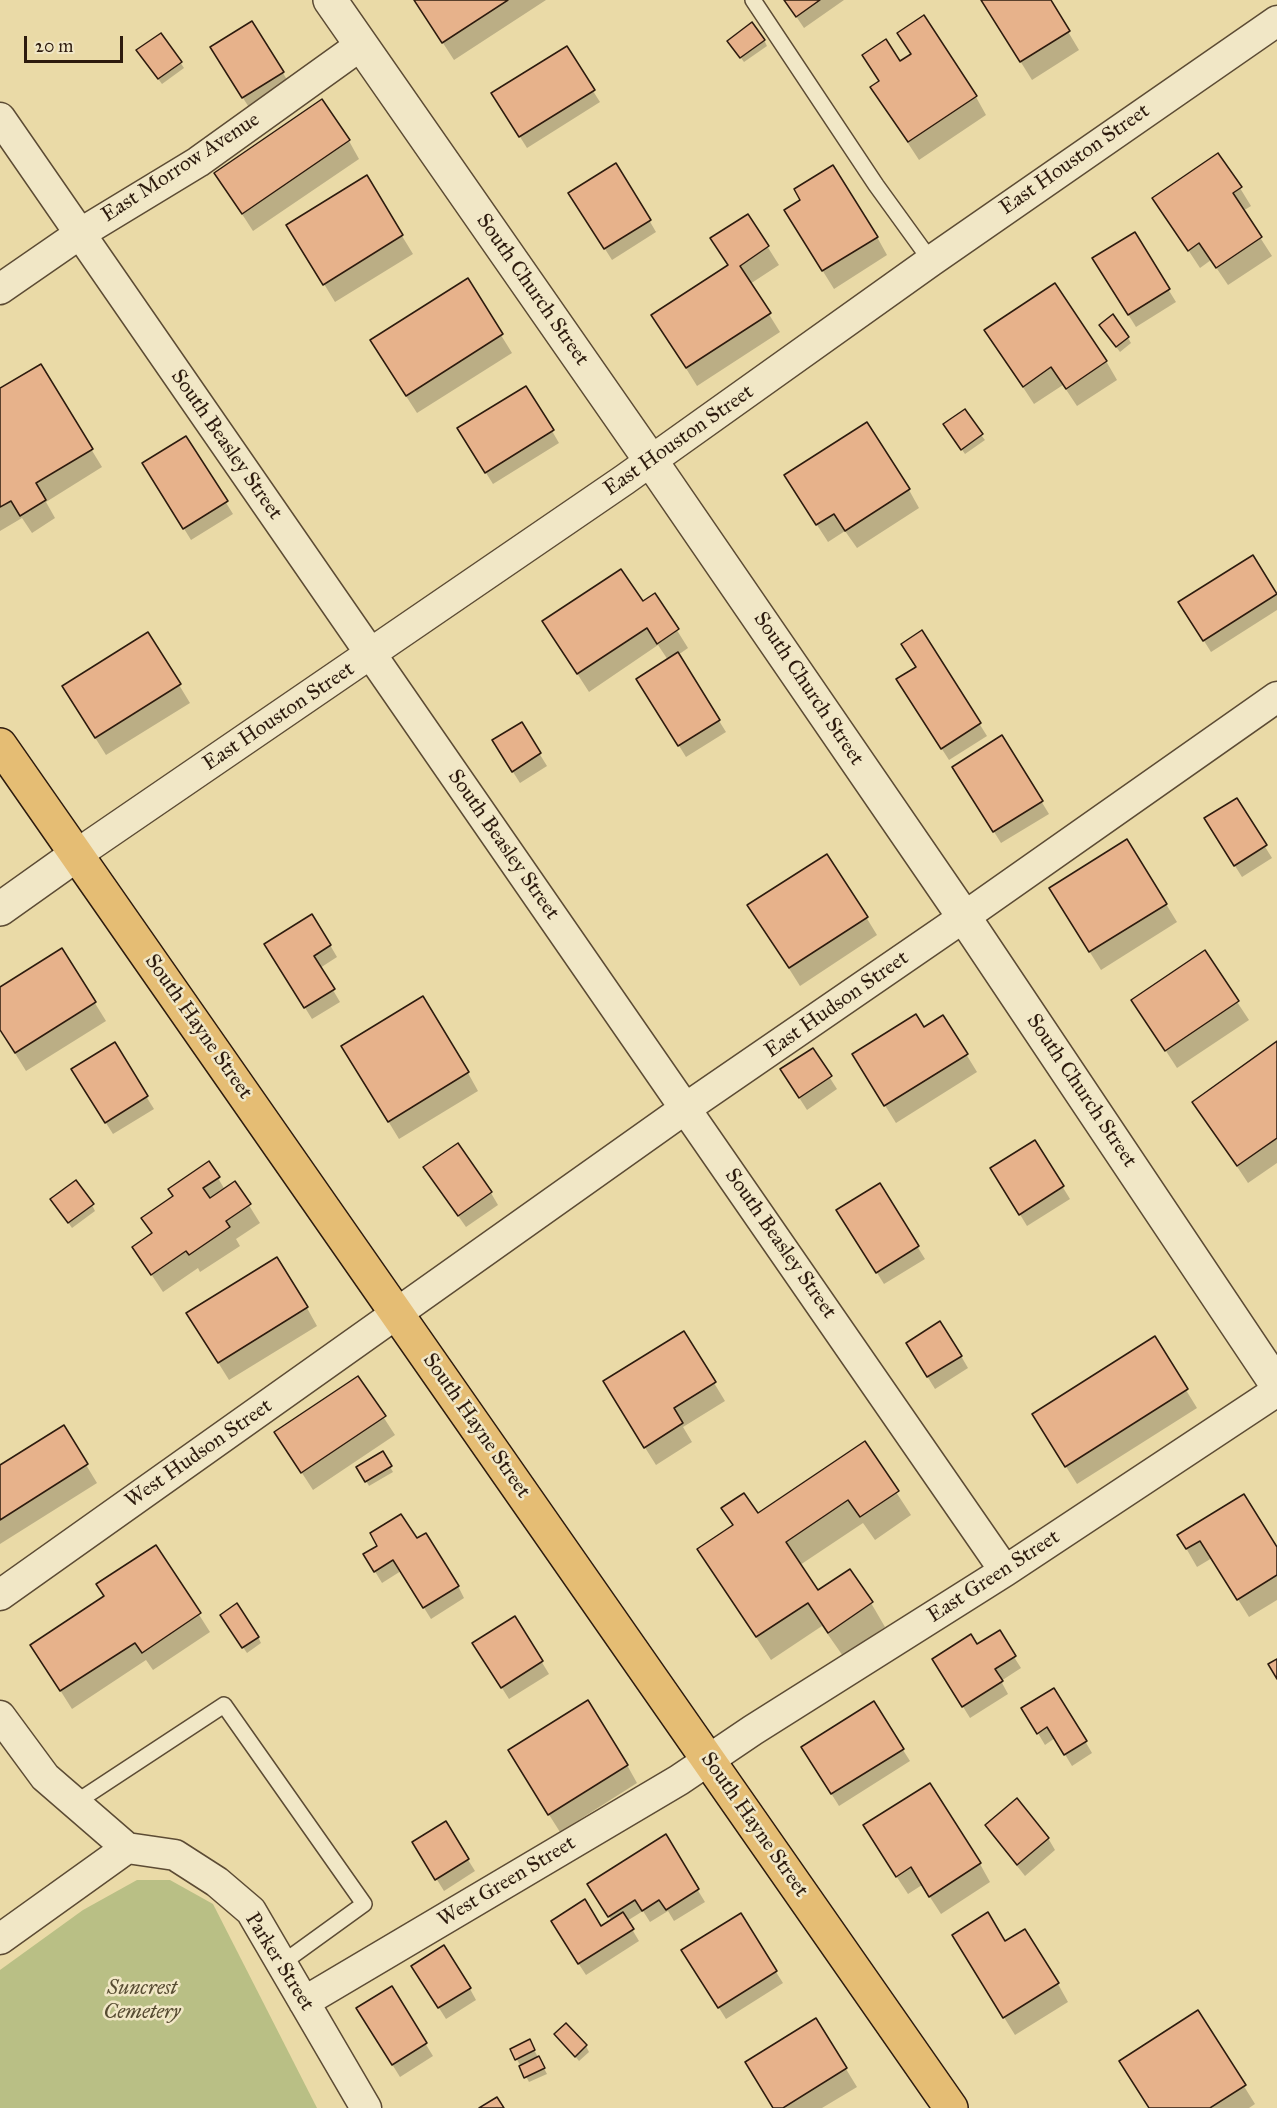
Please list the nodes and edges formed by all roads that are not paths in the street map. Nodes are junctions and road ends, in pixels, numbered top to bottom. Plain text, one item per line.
1 (330, 0) edge
2 (753, 0) edge
3 (1277, 21) edge
4 (361, 45) junction
5 (0, 118) edge
6 (81, 233) junction
7 (931, 261) junction
8 (0, 289) edge
9 (651, 461) junction
10 (370, 654) junction
11 (1277, 697) edge
12 (0, 745) edge
13 (76, 855) junction
14 (0, 909) edge
15 (964, 917) junction
16 (686, 1108) junction
17 (397, 1313) junction
18 (1277, 1385) edge
19 (1277, 1391) edge
20 (1005, 1571) junction
21 (0, 1595) edge
22 (0, 1716) edge
23 (709, 1760) junction
24 (75, 1803) junction
25 (127, 1848) junction
26 (0, 1938) edge
27 (281, 1964) junction
28 (304, 2002) junction
29 (366, 2108) edge
30 (951, 2108) edge

1 - 4 street, South Church Street
2 - 7 lane
3 - 7 street, East Houston Street
4 - 6 street, East Morrow Avenue
4 - 9 street, South Church Street
5 - 6 street, South Beasley Street
6 - 8 street, East Morrow Avenue
6 - 10 street, South Beasley Street
7 - 9 street, East Houston Street
9 - 10 street, East Houston Street
9 - 15 street, South Church Street
10 - 13 street, East Houston Street
10 - 16 street, South Beasley Street
11 - 15 street, East Hudson Street
12 - 13 main road, South Hayne Street
13 - 14 street
13 - 17 main road, South Hayne Street
15 - 16 street, East Hudson Street
15 - 18 street, South Church Street
16 - 17 street, East Hudson Street
16 - 20 street, South Beasley Street
17 - 21 street, West Hudson Street
17 - 23 main road, South Hayne Street
19 - 20 street, East Green Street
20 - 23 street, East Green Street
22 - 24 street
23 - 28 street, West Green Street
23 - 30 main road, South Hayne Street
24 - 25 street
24 - 27 lane
25 - 26 street
25 - 27 street, Parker Street
27 - 28 street, Parker Street
28 - 29 street, Parker Street

